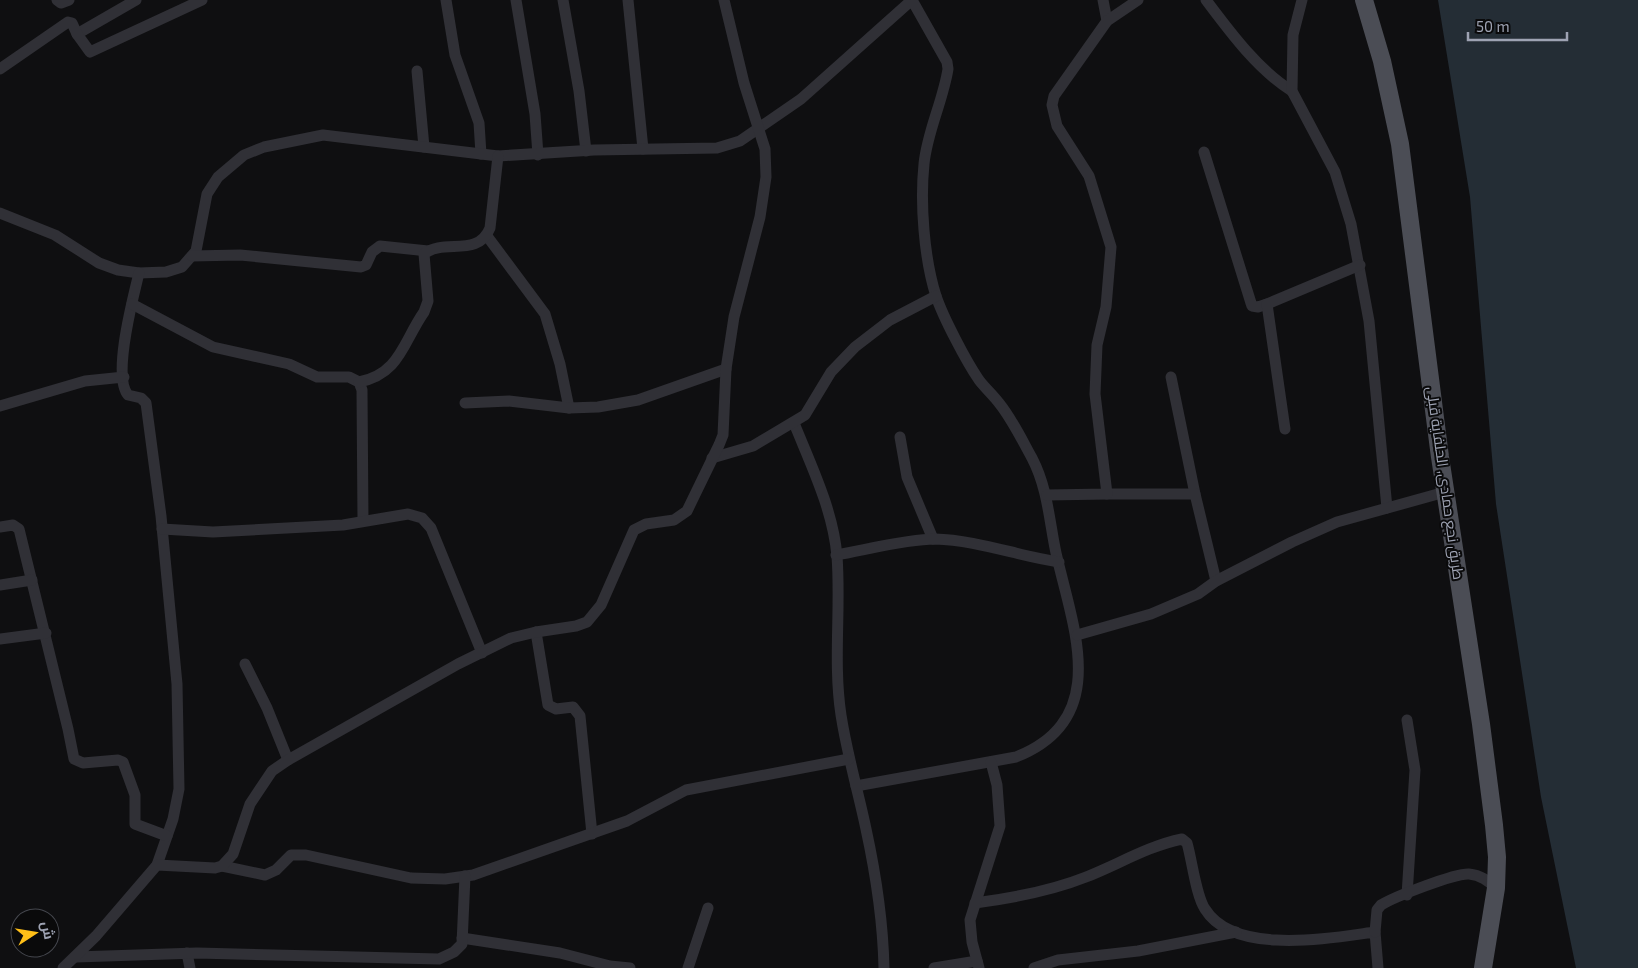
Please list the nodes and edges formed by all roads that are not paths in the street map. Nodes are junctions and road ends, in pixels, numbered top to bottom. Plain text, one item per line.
1 (57, 0) edge
2 (69, 0) edge
3 (136, 0) edge
4 (202, 0) edge
5 (446, 0) edge
6 (516, 0) edge
7 (563, 0) edge
8 (628, 0) edge
9 (724, 0) edge
10 (1103, 0) edge
11 (1138, 0) edge
12 (1206, 0) edge
13 (1302, 0) edge
14 (1364, 0) edge
15 (1107, 21) junction
16 (77, 34) junction
17 (0, 70) edge
18 (417, 71) dead end
19 (1292, 90) junction
20 (760, 129) junction
21 (424, 147) junction
22 (643, 149) junction
23 (586, 151) junction
24 (1204, 152) dead end
25 (481, 154) junction
26 (538, 154) junction
27 (498, 156) junction
28 (0, 213) edge
29 (487, 236) junction
30 (428, 251) junction
31 (192, 256) junction
32 (1360, 266) junction
33 (139, 274) junction
34 (936, 296) junction
35 (132, 304) junction
36 (1267, 304) junction
37 (726, 369) junction
38 (124, 376) junction
39 (1171, 377) dead end
40 (359, 382) junction
41 (465, 403) dead end
42 (0, 406) edge
43 (569, 408) junction
44 (794, 423) junction
45 (1285, 429) dead end
46 (900, 437) dead end
47 (712, 458) junction
48 (1445, 492) junction
49 (1107, 494) junction
50 (1195, 494) junction
51 (1047, 495) junction
52 (1387, 508) junction
53 (363, 521) junction
54 (0, 526) edge
55 (162, 528) junction
56 (933, 539) junction
57 (836, 555) junction
58 (1059, 562) junction
59 (32, 580) junction
60 (1216, 581) junction
61 (0, 585) edge
62 (536, 632) junction
63 (46, 633) junction
64 (1077, 635) junction
65 (0, 639) edge
66 (482, 653) junction
67 (246, 664) dead end
68 (1407, 720) dead end
69 (849, 759) junction
70 (288, 760) junction
71 (991, 762) junction
72 (856, 786) junction
73 (592, 834) junction
74 (167, 836) junction
75 (157, 865) junction
76 (222, 866) junction
77 (465, 876) junction
78 (1496, 888) junction
79 (1408, 894) junction
80 (975, 904) junction
81 (708, 908) dead end
82 (1236, 932) junction
83 (1375, 932) junction
84 (462, 938) junction
85 (187, 953) junction
86 (76, 957) junction
87 (573, 962) edge
88 (978, 965) edge
89 (948, 967) edge
90 (63, 968) edge
91 (190, 968) edge
92 (630, 968) edge
93 (688, 968) edge
94 (884, 968) edge
95 (934, 968) edge
96 (1034, 968) edge
97 (1378, 968) edge
98 (1483, 968) edge

1 - 2 street
3 - 16 street
4 - 16 street
5 - 25 street
6 - 26 street
7 - 23 street
8 - 22 street
9 - 20 street
10 - 15 street
11 - 15 street
12 - 19 street
13 - 19 street
14 - 48 main road, طريق نجع حمادى, الحلفاية قبلى
15 - 49 street
16 - 17 street
18 - 21 street
19 - 32 street
20 - 22 street
20 - 34 street
20 - 37 street
21 - 25 street
21 - 31 street
22 - 23 street
23 - 26 street
24 - 36 street
25 - 27 street
26 - 27 street
27 - 29 street
28 - 33 street
29 - 30 street
29 - 43 street
30 - 31 street
30 - 40 street
31 - 33 street
32 - 36 street
32 - 52 street
33 - 35 street
34 - 44 street
34 - 51 street
35 - 38 street
35 - 40 street
36 - 45 street
37 - 43 street
37 - 47 street
38 - 42 street
38 - 55 street
39 - 50 street
40 - 53 street
41 - 43 street
44 - 47 street
44 - 57 street
46 - 56 street
47 - 62 street
48 - 52 street
48 - 78 main road, طريق نجع حمادى, الحلفاية قبلى
49 - 50 street
49 - 51 street
50 - 60 street
51 - 58 street
52 - 60 street
53 - 55 street
53 - 66 street
54 - 59 street
55 - 74 street
56 - 57 street
56 - 58 street
57 - 69 street
58 - 64 street
59 - 61 street
59 - 63 street
60 - 64 street
62 - 66 street
62 - 73 street
63 - 65 street
63 - 74 street
64 - 71 street
66 - 70 street
67 - 70 street
68 - 79 street
69 - 72 street
69 - 73 street
70 - 76 street
71 - 72 street
71 - 80 street
72 - 94 street
73 - 77 street
74 - 75 street
75 - 76 street
75 - 86 street
76 - 77 street
77 - 84 street
78 - 79 street
78 - 98 main road, طريق نجع حمادى, الحلفاية قبلى
79 - 83 street
80 - 82 street
80 - 88 street
81 - 93 street
82 - 83 street
82 - 96 street
83 - 97 street
84 - 85 street
84 - 87 street
85 - 86 street
85 - 91 street
86 - 90 street
87 - 92 street
88 - 89 street
89 - 95 street

